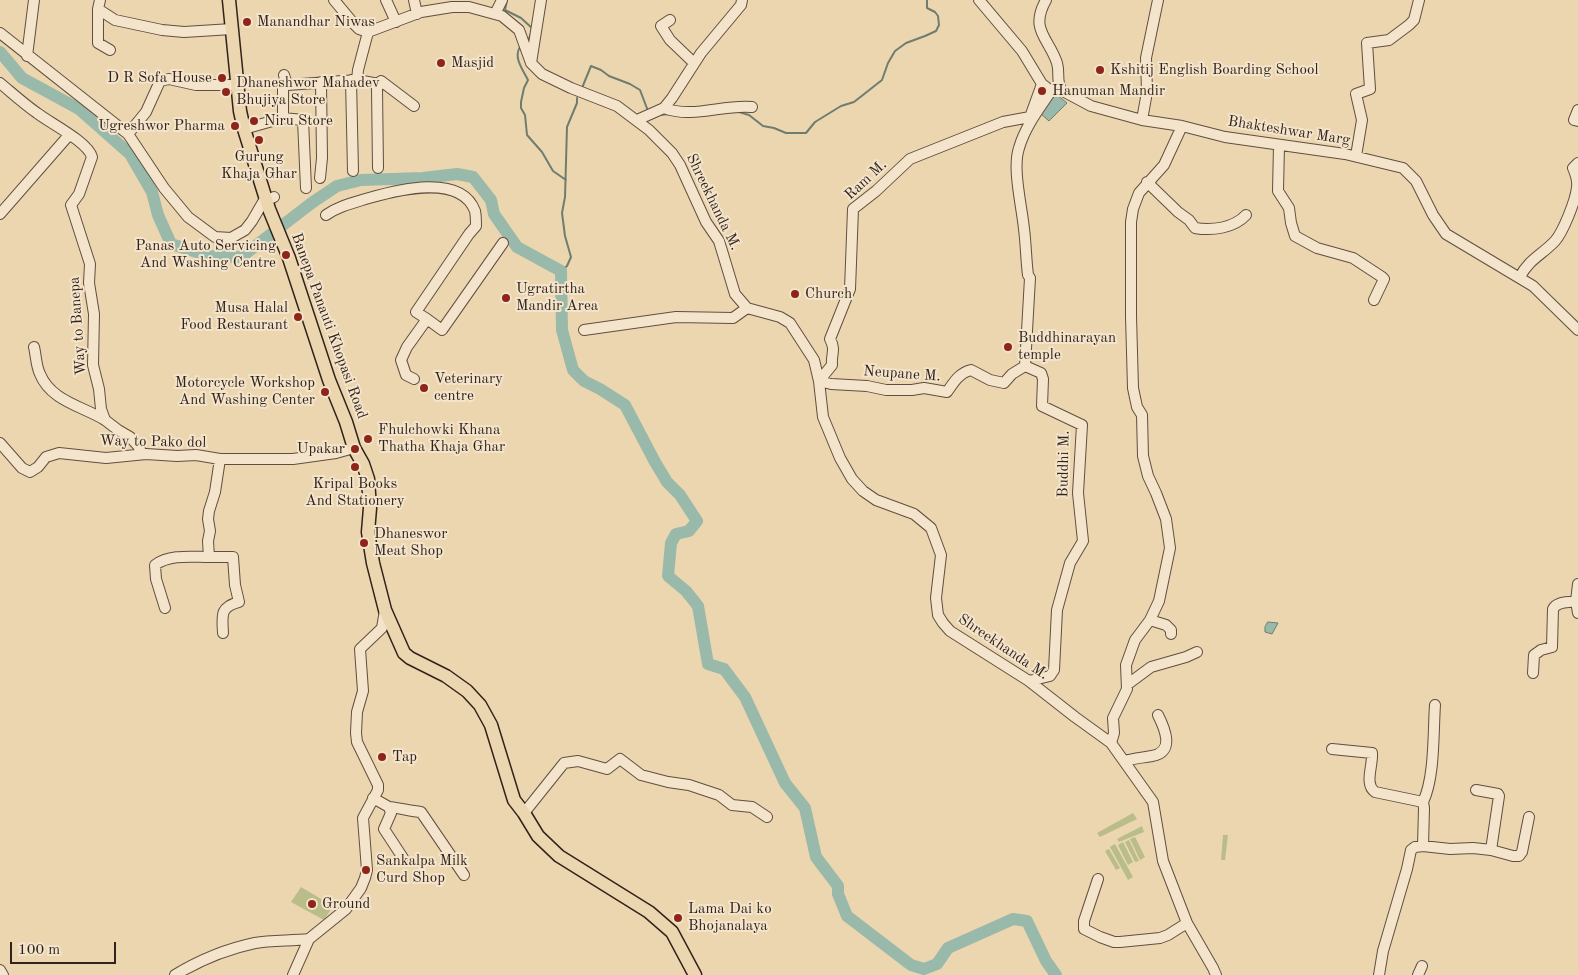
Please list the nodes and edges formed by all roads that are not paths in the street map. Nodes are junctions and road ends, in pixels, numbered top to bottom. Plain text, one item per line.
1 (34, 0) edge
2 (229, 0) edge
3 (334, 0) edge
4 (386, 0) edge
5 (414, 0) edge
6 (502, 0) edge
7 (541, 0) edge
8 (742, 0) edge
9 (979, 0) edge
10 (1046, 0) edge
11 (1158, 0) edge
12 (1419, 0) edge
13 (457, 3) edge
14 (99, 5) edge
15 (417, 14) junction
16 (495, 14) junction
17 (670, 20) dead end
18 (396, 22) junction
19 (232, 29) junction
20 (368, 32) junction
21 (0, 34) edge
22 (110, 50) dead end
23 (27, 56) junction
24 (530, 63) junction
25 (694, 63) junction
26 (354, 80) junction
27 (321, 82) junction
28 (0, 83) edge
29 (379, 84) junction
30 (1042, 84) junction
31 (238, 85) junction
32 (1056, 90) junction
33 (414, 106) dead end
34 (752, 107) dead end
35 (660, 110) junction
36 (1578, 110) edge
37 (283, 118) junction
38 (638, 119) junction
39 (1142, 120) junction
40 (1578, 121) edge
41 (1182, 126) junction
42 (244, 129) junction
43 (128, 134) junction
44 (69, 135) junction
45 (1279, 145) junction
46 (1356, 156) junction
47 (1578, 162) edge
48 (378, 168) dead end
49 (353, 171) dead end
50 (320, 178) dead end
51 (1147, 182) junction
52 (306, 188) dead end
53 (270, 202) junction
54 (1573, 212) edge
55 (0, 214) edge
56 (326, 215) dead end
57 (1246, 215) dead end
58 (503, 243) dead end
59 (1520, 277) junction
60 (1374, 300) dead end
61 (747, 308) junction
62 (427, 319) junction
63 (584, 330) dead end
64 (1578, 330) edge
65 (34, 347) dead end
66 (1025, 366) junction
67 (414, 379) dead end
68 (819, 381) junction
69 (105, 420) junction
70 (0, 443) edge
71 (354, 448) junction
72 (142, 454) junction
73 (220, 459) junction
74 (209, 557) junction
75 (1578, 584) edge
76 (1576, 601) junction
77 (165, 608) dead end
78 (385, 610) junction
79 (1578, 613) edge
80 (1150, 620) junction
81 (223, 633) dead end
82 (1171, 634) dead end
83 (1197, 652) dead end
84 (1534, 673) dead end
85 (1030, 681) junction
86 (1128, 684) junction
87 (1435, 705) dead end
88 (1158, 715) dead end
89 (1111, 743) junction
90 (1332, 749) dead end
91 (1125, 761) junction
92 (1476, 790) dead end
93 (373, 798) junction
94 (1423, 802) junction
95 (389, 806) junction
96 (524, 812) junction
97 (767, 816) dead end
98 (1529, 817) dead end
99 (1423, 846) junction
100 (1491, 850) junction
101 (403, 858) dead end
102 (464, 874) dead end
103 (1098, 879) dead end
104 (1187, 923) junction
105 (309, 939) junction
106 (0, 970) edge
107 (2, 975) edge
108 (176, 975) edge
109 (293, 975) edge
110 (695, 975) edge
111 (1216, 975) edge
112 (1379, 975) edge

1 - 23 street
2 - 19 main road, Banepa Panauti Khopasi Road
3 - 20 street
4 - 18 street
5 - 15 street
6 - 16 street
7 - 24 street
8 - 25 street
9 - 30 street, Bhakteshwar Marg
10 - 32 street
11 - 39 street
12 - 46 street
13 - 15 street
13 - 16 street
14 - 19 street
14 - 22 street
15 - 18 street
16 - 24 street
17 - 25 street
18 - 20 street
19 - 31 main road, Banepa Panauti Khopasi Road
20 - 26 street
21 - 23 street
23 - 43 street
24 - 38 street, Shreekhanda M.
25 - 35 street
26 - 27 street
26 - 29 street
26 - 49 street
27 - 37 street
27 - 50 street
28 - 44 street
29 - 33 street
29 - 48 street
30 - 32 street, Bhakteshwar Marg
30 - 68 street, Ram M.
31 - 42 main road, Banepa Panauti Khopasi Road
31 - 43 street
32 - 39 street, Bhakteshwar Marg
32 - 66 street
34 - 35 street
35 - 38 street
36 - 40 street
37 - 42 street
37 - 52 street
38 - 61 street, Shreekhanda M.
39 - 41 street, Bhakteshwar Marg
41 - 45 street, Bhakteshwar Marg
41 - 51 street
42 - 53 main road, Banepa Panauti Khopasi Road
43 - 53 street
44 - 55 street
44 - 69 street, Way to Banepa
45 - 46 street, Bhakteshwar Marg
45 - 60 street
46 - 59 street, Bhakteshwar Marg
47 - 54 street
51 - 57 street
51 - 80 street
53 - 71 main road, Banepa Panauti Khopasi Road
54 - 59 street
56 - 62 street
58 - 62 street
59 - 64 street, Bhakteshwar Marg
61 - 63 street
61 - 68 street, Shreekhanda M.
62 - 67 street
65 - 69 street
66 - 68 street, Neupane M.
66 - 85 street, Buddhi M.
68 - 85 street, Shreekhanda M.
69 - 72 street
70 - 72 street, Way to Pako dol
71 - 73 street, Way to Pako dol
71 - 78 main road, Banepa Panauti Khopasi Road
72 - 73 street, Way to Pako dol
73 - 74 street
74 - 77 street
74 - 81 street
75 - 76 street
76 - 79 street
76 - 84 street
78 - 93 street
78 - 96 main road, Banepa Panauti Khopasi Road
80 - 82 street
80 - 86 street
83 - 86 street
85 - 89 street, Shreekhanda M.
86 - 89 street
87 - 94 street
88 - 91 street
89 - 91 street, Shreekhanda M.
90 - 94 street
91 - 104 street, Shreekhanda M.
92 - 100 street
93 - 95 street
93 - 105 street
94 - 99 street
95 - 101 street
95 - 102 street
96 - 97 street
96 - 110 main road, Banepa Panauti Khopasi Road
98 - 100 street
99 - 100 street
99 - 112 street
103 - 104 street
104 - 111 street, Shreekhanda M.
105 - 108 street
105 - 109 street
106 - 107 street

